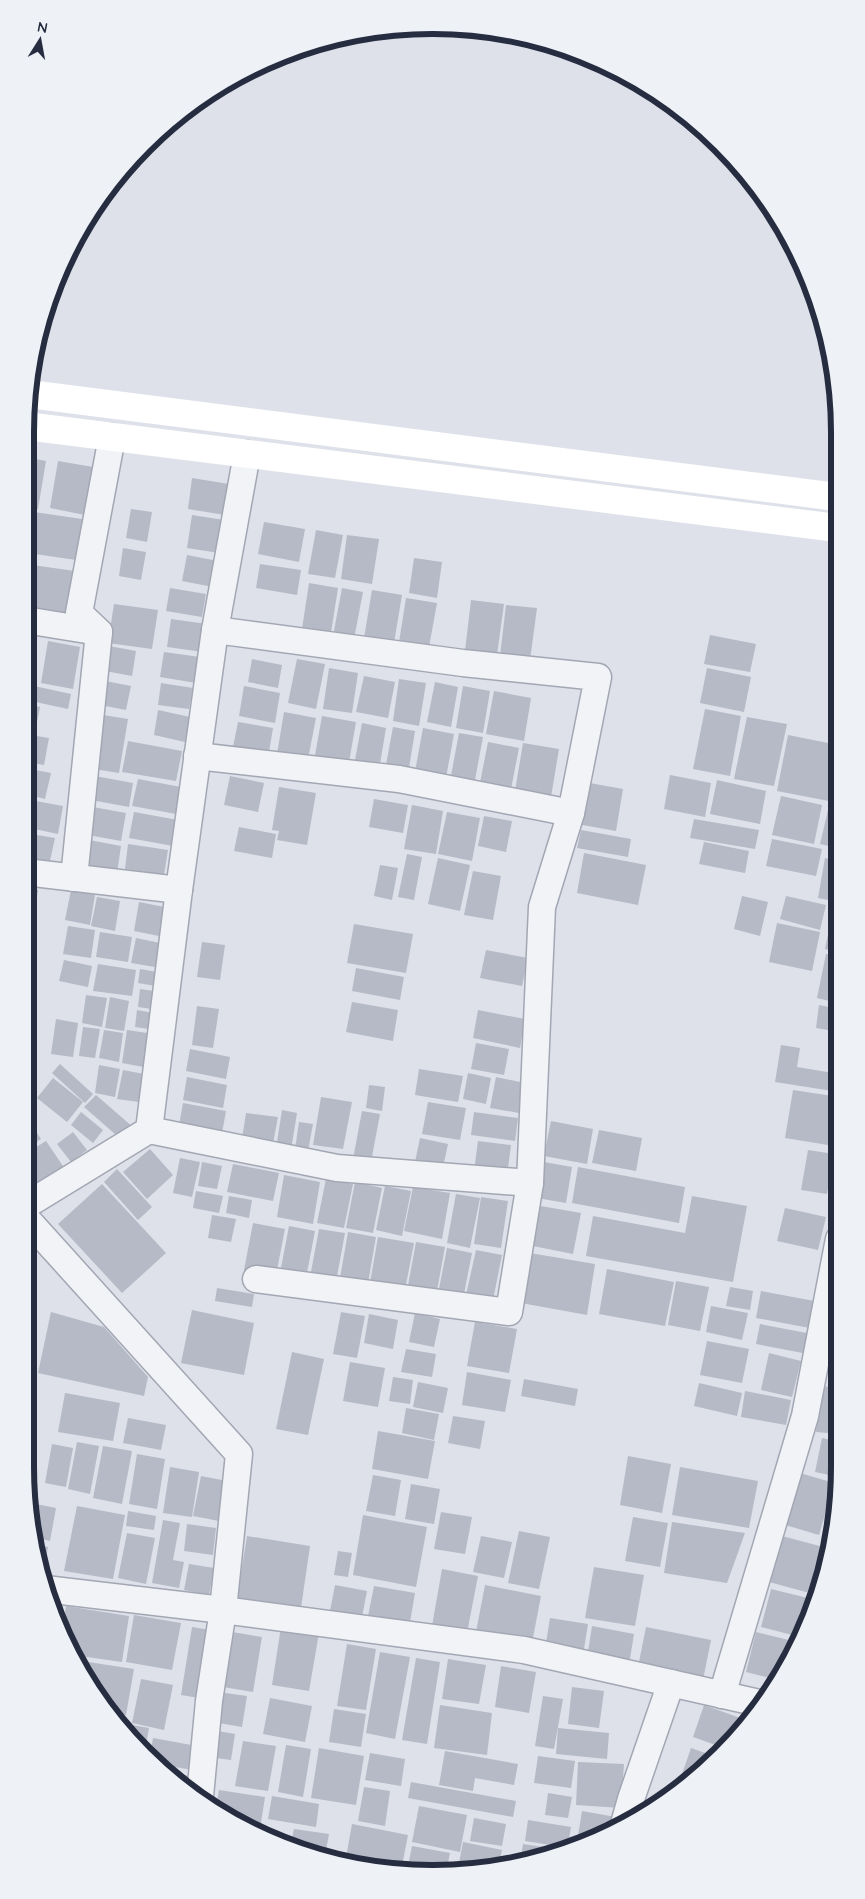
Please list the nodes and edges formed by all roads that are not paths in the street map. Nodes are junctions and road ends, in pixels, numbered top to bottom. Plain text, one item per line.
1 (36, 395) edge
2 (34, 427) edge
3 (112, 437) junction
4 (247, 454) junction
5 (831, 497) edge
6 (831, 527) edge
7 (34, 621) edge
8 (215, 630) junction
9 (99, 632) junction
10 (198, 756) junction
11 (572, 813) junction
12 (34, 873) edge
13 (74, 878) junction
14 (179, 890) junction
15 (149, 1130) junction
16 (530, 1183) junction
17 (34, 1200) edge
18 (34, 1227) edge
19 (34, 1251) edge
20 (56, 1253) junction
21 (256, 1279) dead end
22 (831, 1281) edge
23 (53, 1590) edge
24 (223, 1610) junction
25 (671, 1683) junction
26 (722, 1695) junction
27 (755, 1701) edge
28 (201, 1791) edge
29 (636, 1807) edge

1 - 5 main road
2 - 3 main road
3 - 4 main road
3 - 9 street
4 - 6 main road
4 - 8 street
7 - 9 street
8 - 10 street
8 - 11 street
9 - 13 street
10 - 11 street
10 - 14 street
11 - 16 street
12 - 13 street
13 - 14 street
14 - 15 street
15 - 16 street
15 - 17 street
16 - 21 street
18 - 20 street
19 - 20 street
20 - 24 street
22 - 26 street
23 - 24 street
24 - 25 street
24 - 28 street
25 - 26 street
25 - 29 street
26 - 27 street

